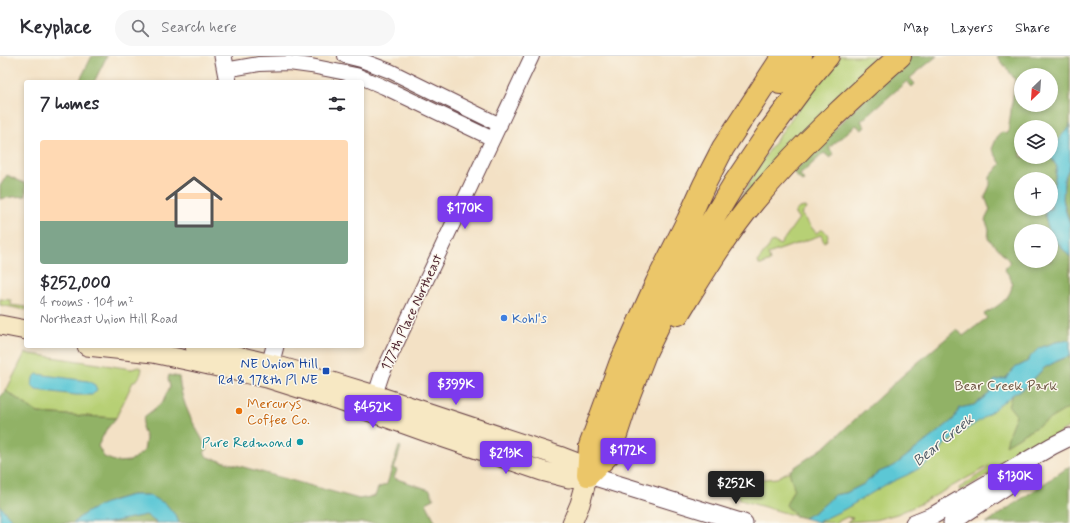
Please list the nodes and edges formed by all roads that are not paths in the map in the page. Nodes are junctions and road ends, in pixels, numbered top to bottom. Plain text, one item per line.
1 (345, 56) edge
2 (532, 56) edge
3 (783, 56) edge
4 (801, 56) edge
5 (828, 56) edge
6 (900, 56) edge
7 (225, 69) edge
8 (500, 125) junction
9 (493, 139) junction
10 (688, 220) junction
11 (0, 325) edge
12 (24, 330) edge
13 (107, 348) edge
14 (204, 348) edge
15 (271, 363) edge
16 (375, 395) junction
17 (629, 395) junction
18 (1070, 437) edge
19 (1070, 444) edge
20 (588, 475) junction
21 (572, 523) edge
22 (744, 523) edge
23 (914, 523) edge
24 (952, 523) edge

1 - 8 street
2 - 8 street, 177th Place Northeast
3 - 10 highway
4 - 10 highway
5 - 17 highway
6 - 17 highway
7 - 9 street
8 - 9 street, 177th Place Northeast
9 - 16 street, 177th Place Northeast
10 - 20 highway
11 - 12 main road
13 - 15 main road
14 - 15 main road
15 - 16 main road
15 - 20 main road
16 - 20 main road
17 - 20 highway
18 - 23 street
19 - 24 street
20 - 21 main road
20 - 22 street

